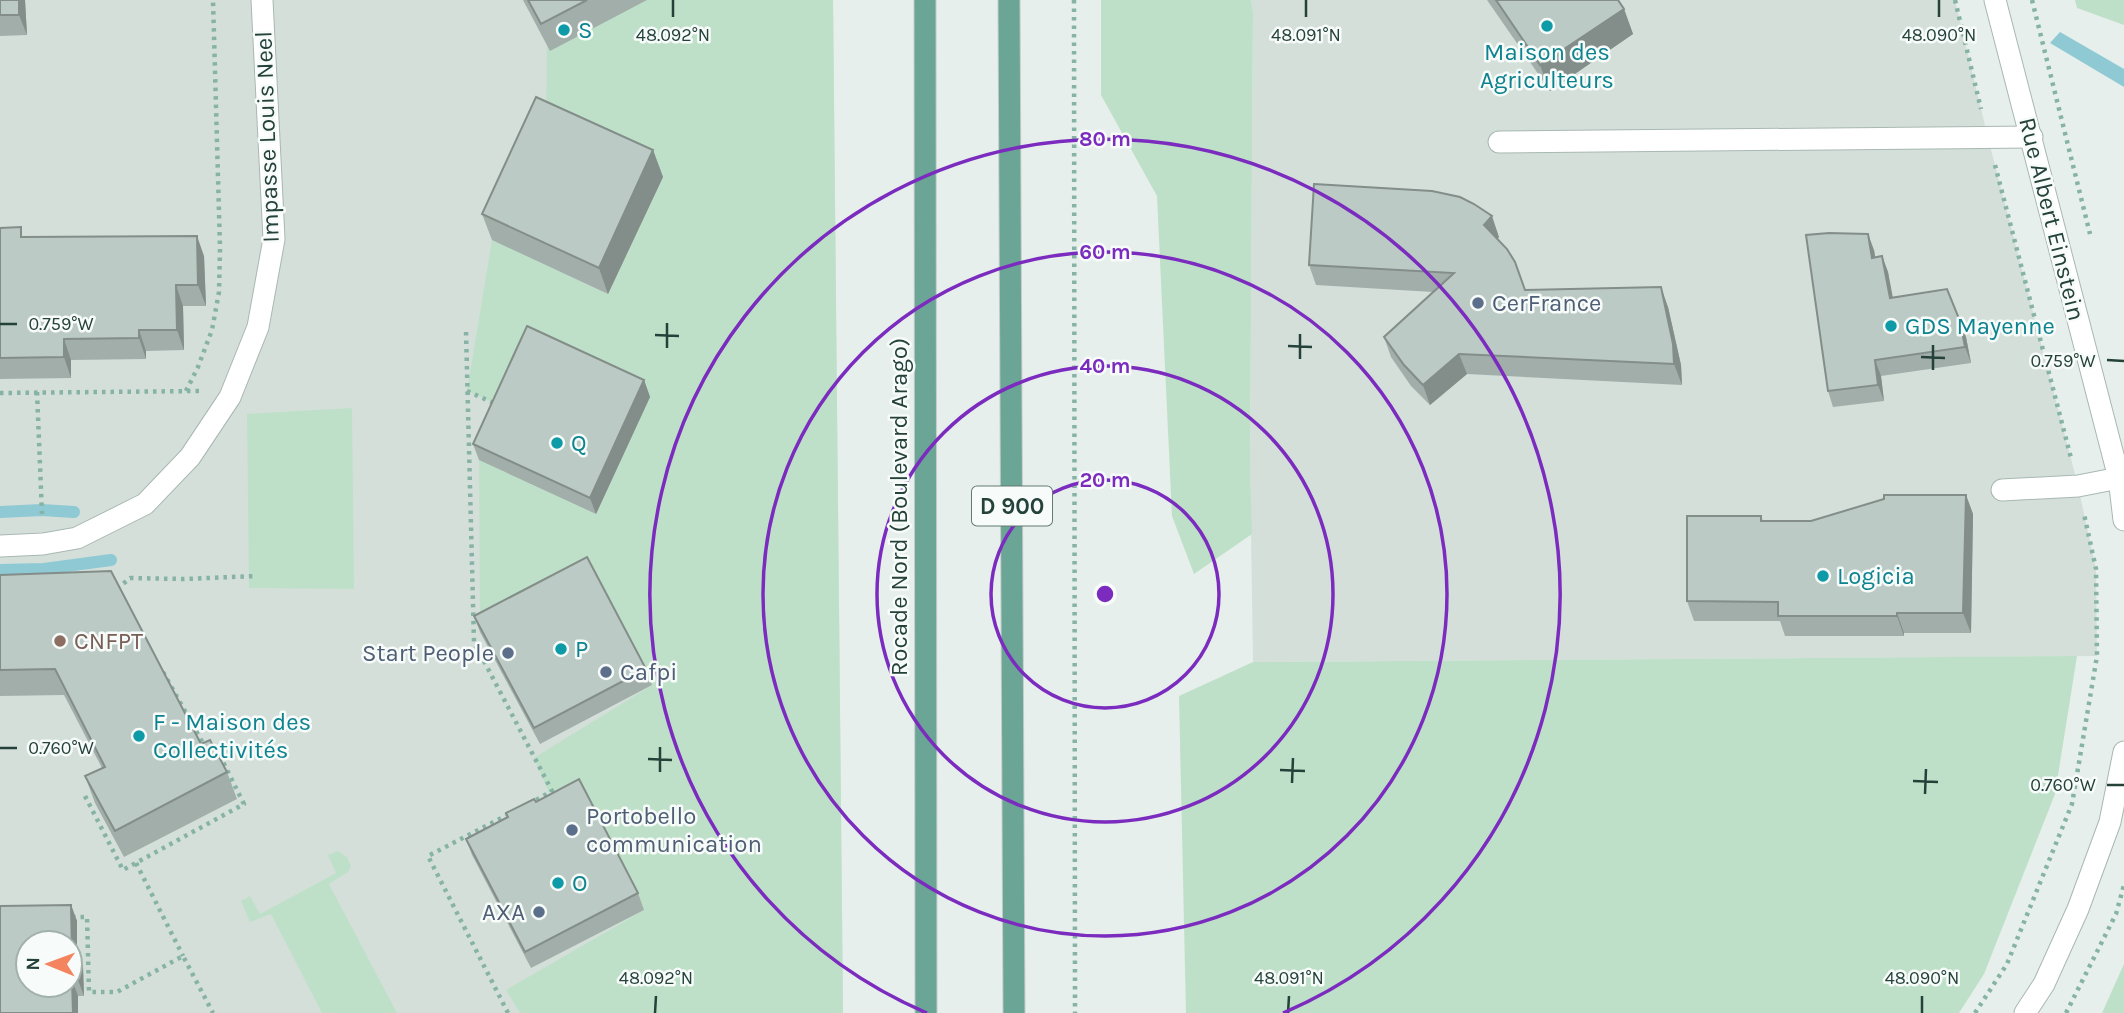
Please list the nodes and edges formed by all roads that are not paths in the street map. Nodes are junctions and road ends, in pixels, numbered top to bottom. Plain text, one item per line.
1 (262, 0) edge
2 (925, 0) edge
3 (1009, 0) edge
4 (1995, 0) edge
5 (2032, 137) junction
6 (1499, 142) dead end
7 (2119, 478) junction
8 (2002, 490) dead end
9 (2124, 520) edge
10 (0, 546) edge
11 (2124, 752) edge
12 (926, 1013) edge
13 (1014, 1013) edge
14 (2025, 1013) edge

1 - 10 street, Impasse Louis Neel
2 - 12 main road, Rocade Nord (Boulevard Arago)
3 - 13 main road, D 900
4 - 5 street, Rue Albert Einstein
5 - 6 street
5 - 7 street, Rue Albert Einstein
7 - 8 street
7 - 9 street, Rue Albert Einstein
11 - 14 street

